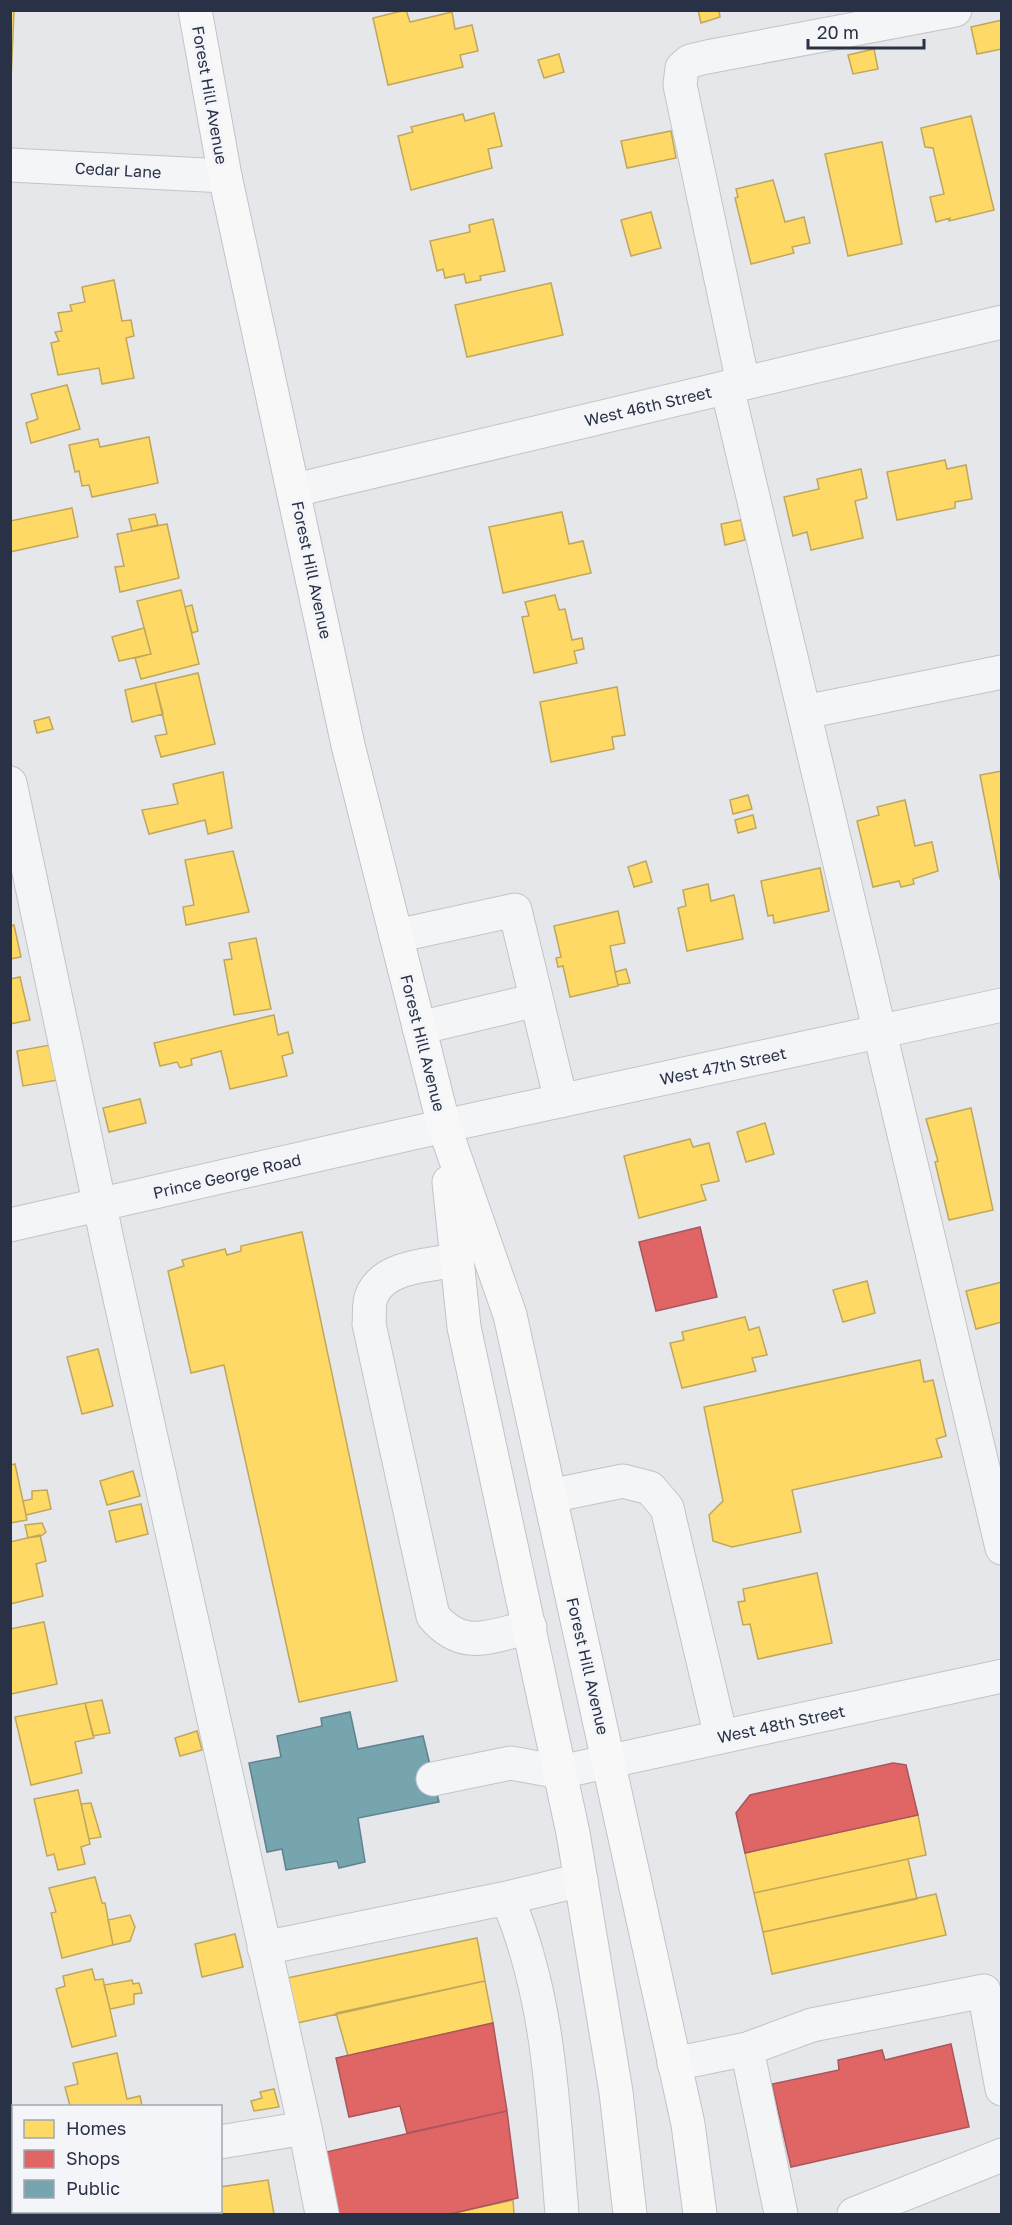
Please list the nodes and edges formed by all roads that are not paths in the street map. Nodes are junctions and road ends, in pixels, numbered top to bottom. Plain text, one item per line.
1 (195, 10) edge
2 (955, 10) edge
3 (10, 165) edge
4 (225, 176) junction
5 (1002, 322) edge
6 (735, 386) junction
7 (295, 490) junction
8 (1002, 672) edge
9 (805, 712) junction
10 (10, 783) edge
11 (396, 936) junction
12 (536, 1000) junction
13 (1002, 1005) edge
14 (419, 1028) junction
15 (881, 1032) junction
16 (561, 1101) junction
17 (444, 1126) junction
18 (100, 1206) junction
19 (10, 1225) edge
20 (457, 1260) junction
21 (550, 1496) junction
22 (1002, 1548) edge
23 (530, 1627) junction
24 (1002, 1676) edge
25 (721, 1737) junction
26 (609, 1762) junction
27 (560, 1772) junction
28 (433, 1779) dead end
29 (581, 1880) junction
30 (513, 1912) junction
31 (264, 1948) junction
32 (747, 2049) junction
33 (674, 2064) junction
34 (1002, 2089) edge
35 (305, 2128) junction
36 (222, 2142) edge
37 (1002, 2155) edge
38 (322, 2214) edge
39 (562, 2214) edge
40 (630, 2214) edge
41 (700, 2214) edge
42 (781, 2214) edge
43 (854, 2214) edge

1 - 4 main road, Forest Hill Avenue
2 - 6 street
3 - 4 street, Cedar Lane
4 - 7 main road, Forest Hill Avenue
5 - 6 street, West 46th Street
6 - 7 street, West 46th Street
6 - 9 street
7 - 11 main road, Forest Hill Avenue
8 - 9 street
9 - 15 street
10 - 18 street
11 - 12 street
11 - 14 main road, Forest Hill Avenue
12 - 14 street
12 - 16 street
13 - 15 street, West 47th Street
14 - 17 main road, Forest Hill Avenue
15 - 16 street, West 47th Street
15 - 22 street
16 - 17 street, West 47th Street
17 - 18 street, Prince George Road
17 - 20 main road, Forest Hill Avenue
17 - 21 main road, Forest Hill Avenue
18 - 19 street, Prince George Road
18 - 31 street
20 - 23 main road, Forest Hill Avenue
20 - 23 street
21 - 25 street
21 - 26 main road, Forest Hill Avenue
23 - 27 main road, Forest Hill Avenue
24 - 25 street, West 48th Street
25 - 26 street, West 48th Street
26 - 27 street, West 48th Street
26 - 33 main road, Forest Hill Avenue
27 - 28 street
27 - 29 main road, Forest Hill Avenue
29 - 30 street
29 - 40 main road, Forest Hill Avenue
30 - 31 street
30 - 39 street
31 - 35 street
32 - 33 street
32 - 34 street
32 - 42 street
33 - 41 main road, Forest Hill Avenue
35 - 36 street
35 - 38 street
37 - 43 street

